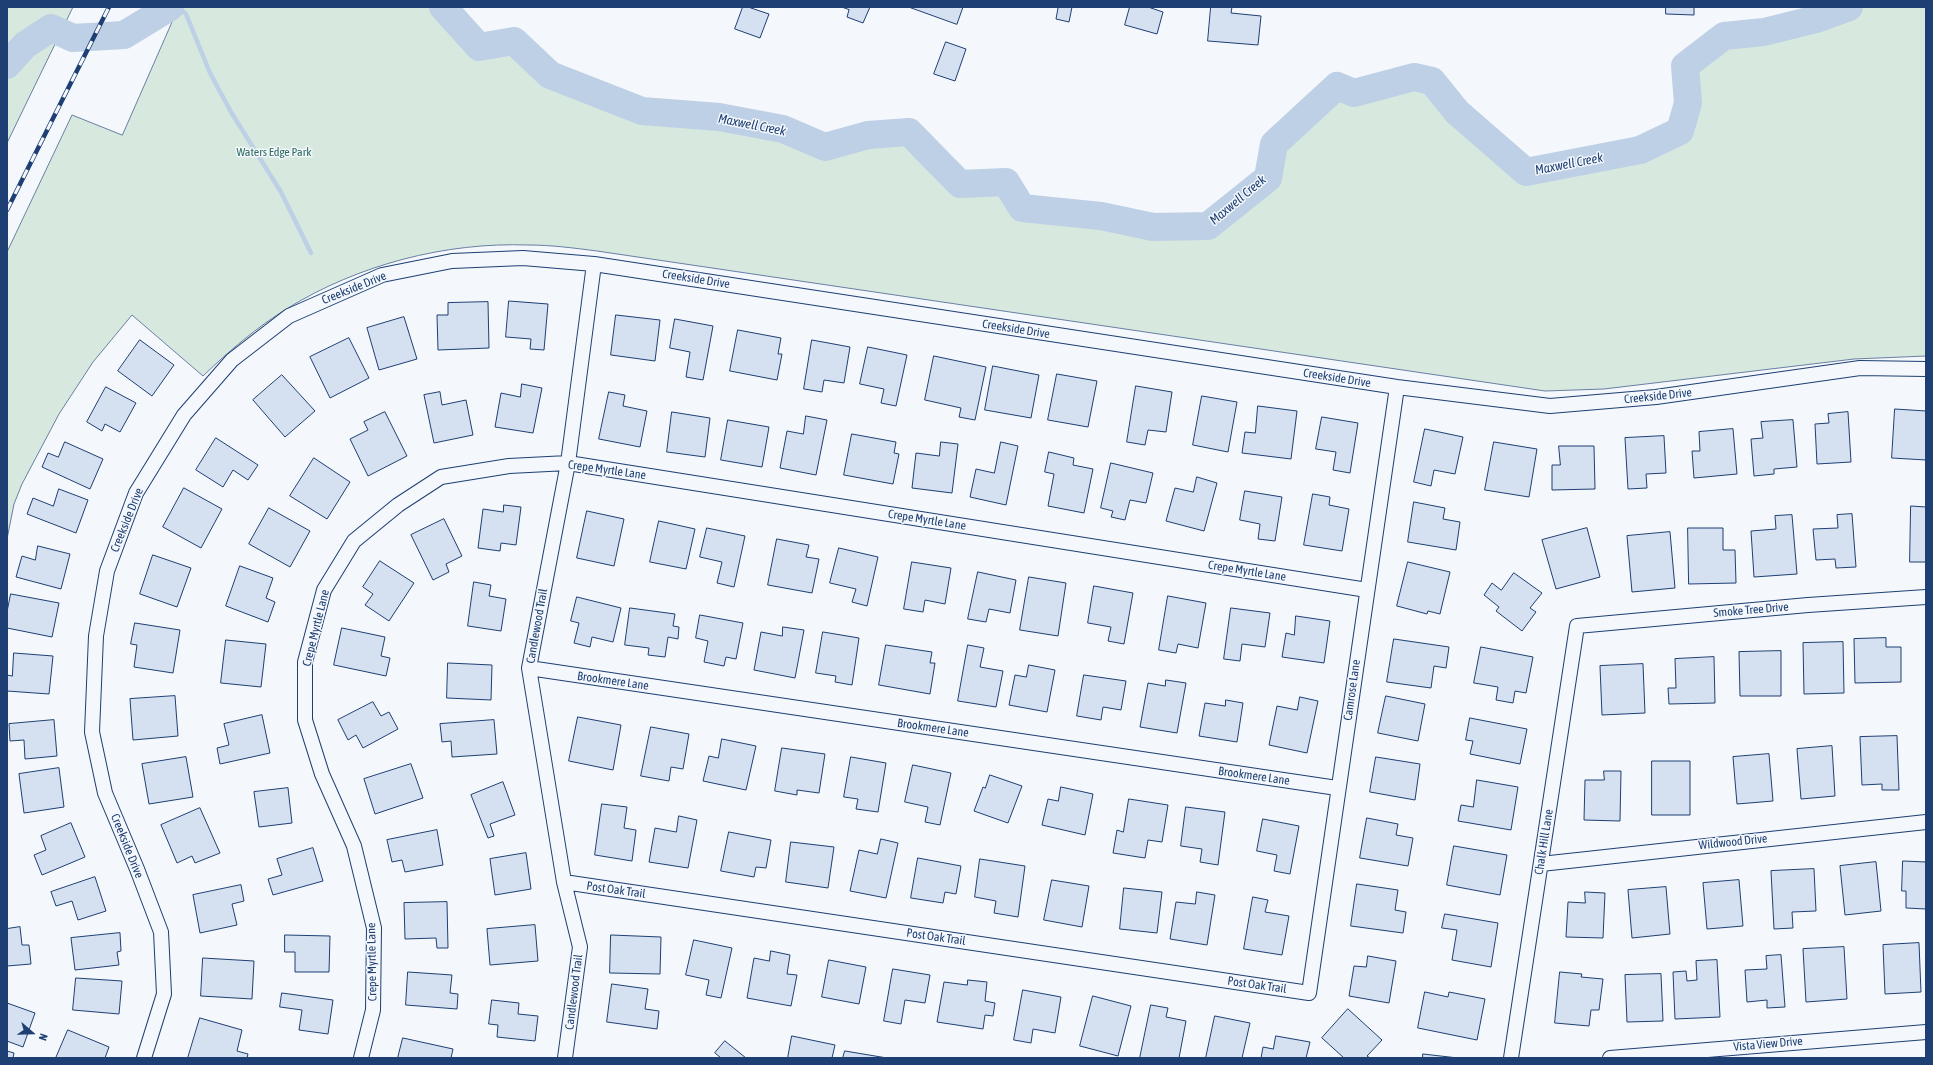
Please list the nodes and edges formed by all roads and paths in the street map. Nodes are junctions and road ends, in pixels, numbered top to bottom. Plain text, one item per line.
1 (594, 264) junction
2 (1926, 369) edge
3 (1397, 387) junction
4 (568, 463) junction
5 (1367, 590) junction
6 (1926, 597) edge
7 (1577, 626) joint
8 (529, 668) junction
9 (1337, 788) junction
10 (1926, 822) edge
11 (1541, 864) junction
12 (564, 882) junction
13 (1309, 993) joint
14 (1926, 1032) edge
15 (1720, 1053) edge
16 (144, 1058) edge
17 (360, 1058) edge
18 (565, 1058) edge
19 (1511, 1058) edge
20 (1610, 1058) edge

1 - 3 street, Creekside Drive
1 - 4 street, Candlewood Trail
1 - 16 street, Creekside Drive
2 - 3 street, Creekside Drive
3 - 5 street, Camrose Lane
4 - 5 street, Crepe Myrtle Lane
4 - 8 street, Candlewood Trail
4 - 17 street, Crepe Myrtle Lane
5 - 9 street, Camrose Lane
6 - 7 street, Smoke Tree Drive
7 - 11 street, Chalk Hill Lane
8 - 9 street, Brookmere Lane
8 - 12 street, Candlewood Trail
9 - 13 street, Camrose Lane
10 - 11 street, Wildwood Drive
11 - 19 street, Chalk Hill Lane
12 - 13 street, Post Oak Trail
12 - 18 street, Candlewood Trail
14 - 15 street, Vista View Drive
15 - 20 street, Vista View Drive

